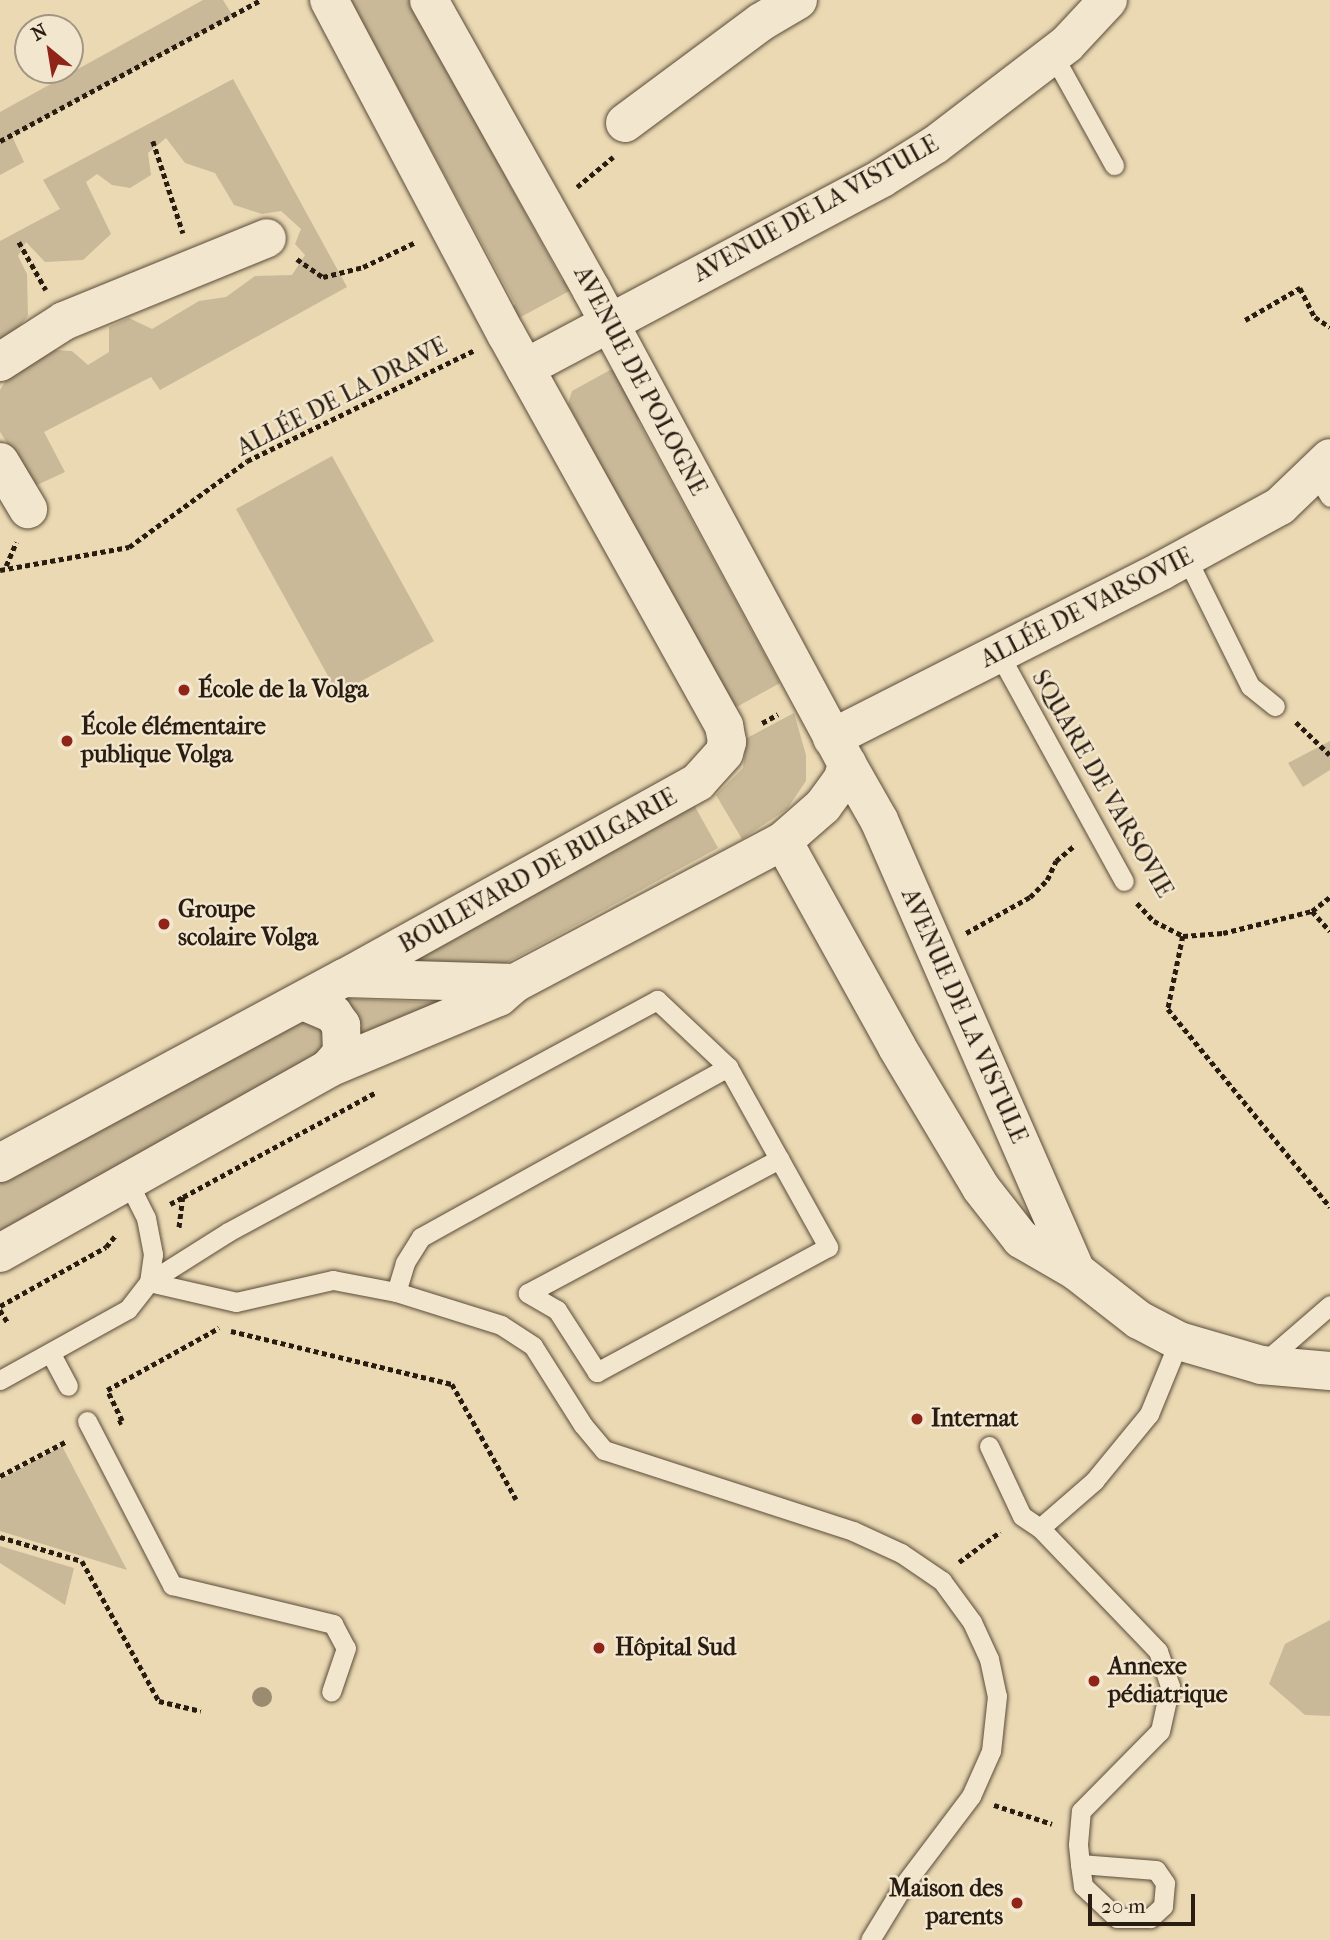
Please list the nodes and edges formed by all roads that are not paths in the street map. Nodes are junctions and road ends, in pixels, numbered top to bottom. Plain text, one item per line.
1 (329, 0) edge
2 (429, 0) edge
3 (798, 0) edge
4 (1108, 0) edge
5 (1053, 55) junction
6 (621, 139) road end
7 (1114, 165) dead end
8 (267, 238) road end
9 (610, 323) junction
10 (0, 362) edge
11 (525, 368) junction
12 (0, 462) edge
13 (1325, 476) edge
14 (28, 509) dead end
15 (1186, 557) junction
16 (999, 654) junction
17 (1275, 706) road end
18 (839, 751) junction
19 (783, 841) junction
20 (1124, 881) road end
21 (344, 978) junction
22 (515, 983) junction
23 (303, 1001) junction
24 (728, 1067) junction
25 (329, 1068) junction
26 (779, 1159) junction
27 (0, 1163) edge
28 (128, 1182) junction
29 (0, 1253) edge
30 (1076, 1271) junction
31 (149, 1282) junction
32 (396, 1292) junction
33 (1330, 1305) edge
34 (1179, 1341) junction
35 (51, 1354) junction
36 (1261, 1365) junction
37 (1330, 1371) edge
38 (0, 1380) edge
39 (68, 1386) dead end
40 (87, 1421) dead end
41 (989, 1446) dead end
42 (1040, 1528) junction
43 (331, 1692) dead end
44 (1080, 1864) dead end
45 (870, 1940) edge

1 - 11 street
2 - 9 street, AVENUE DE POLOGNE
3 - 6 street
4 - 5 street, AVENUE DE LA VISTULE
5 - 7 lane
5 - 9 street, AVENUE DE LA VISTULE
8 - 10 street
9 - 11 street, AVENUE DE LA VISTULE
9 - 18 street, AVENUE DE POLOGNE
11 - 21 street, BOULEVARD DE BULGARIE
12 - 14 street
13 - 15 street, ALLÉE DE VARSOVIE
15 - 16 street, ALLÉE DE VARSOVIE
15 - 17 lane
16 - 18 street, ALLÉE DE VARSOVIE
16 - 20 lane, SQUARE DE VARSOVIE
18 - 19 street, BOULEVARD DE BULGARIE
18 - 30 street, AVENUE DE LA VISTULE
19 - 22 street, BOULEVARD DE BULGARIE
19 - 30 street, AVENUE DE LA VISTULE
21 - 22 street, BOULEVARD DE BULGARIE
21 - 23 street, BOULEVARD DE BULGARIE
22 - 25 street, BOULEVARD DE BULGARIE
23 - 25 street
23 - 27 street, BOULEVARD DE BULGARIE
24 - 26 lane
24 - 31 lane
24 - 32 lane
25 - 28 street, BOULEVARD DE BULGARIE
26 - 26 lane
28 - 29 street, BOULEVARD DE BULGARIE
28 - 31 lane
30 - 34 street, AVENUE DE LA VISTULE
31 - 32 lane
31 - 35 lane
32 - 45 lane
33 - 36 lane
34 - 36 street, AVENUE DE LA VISTULE
34 - 42 lane
35 - 38 lane
35 - 39 lane
36 - 37 street, AVENUE DE LA VISTULE
40 - 43 lane
41 - 42 lane
42 - 44 lane

